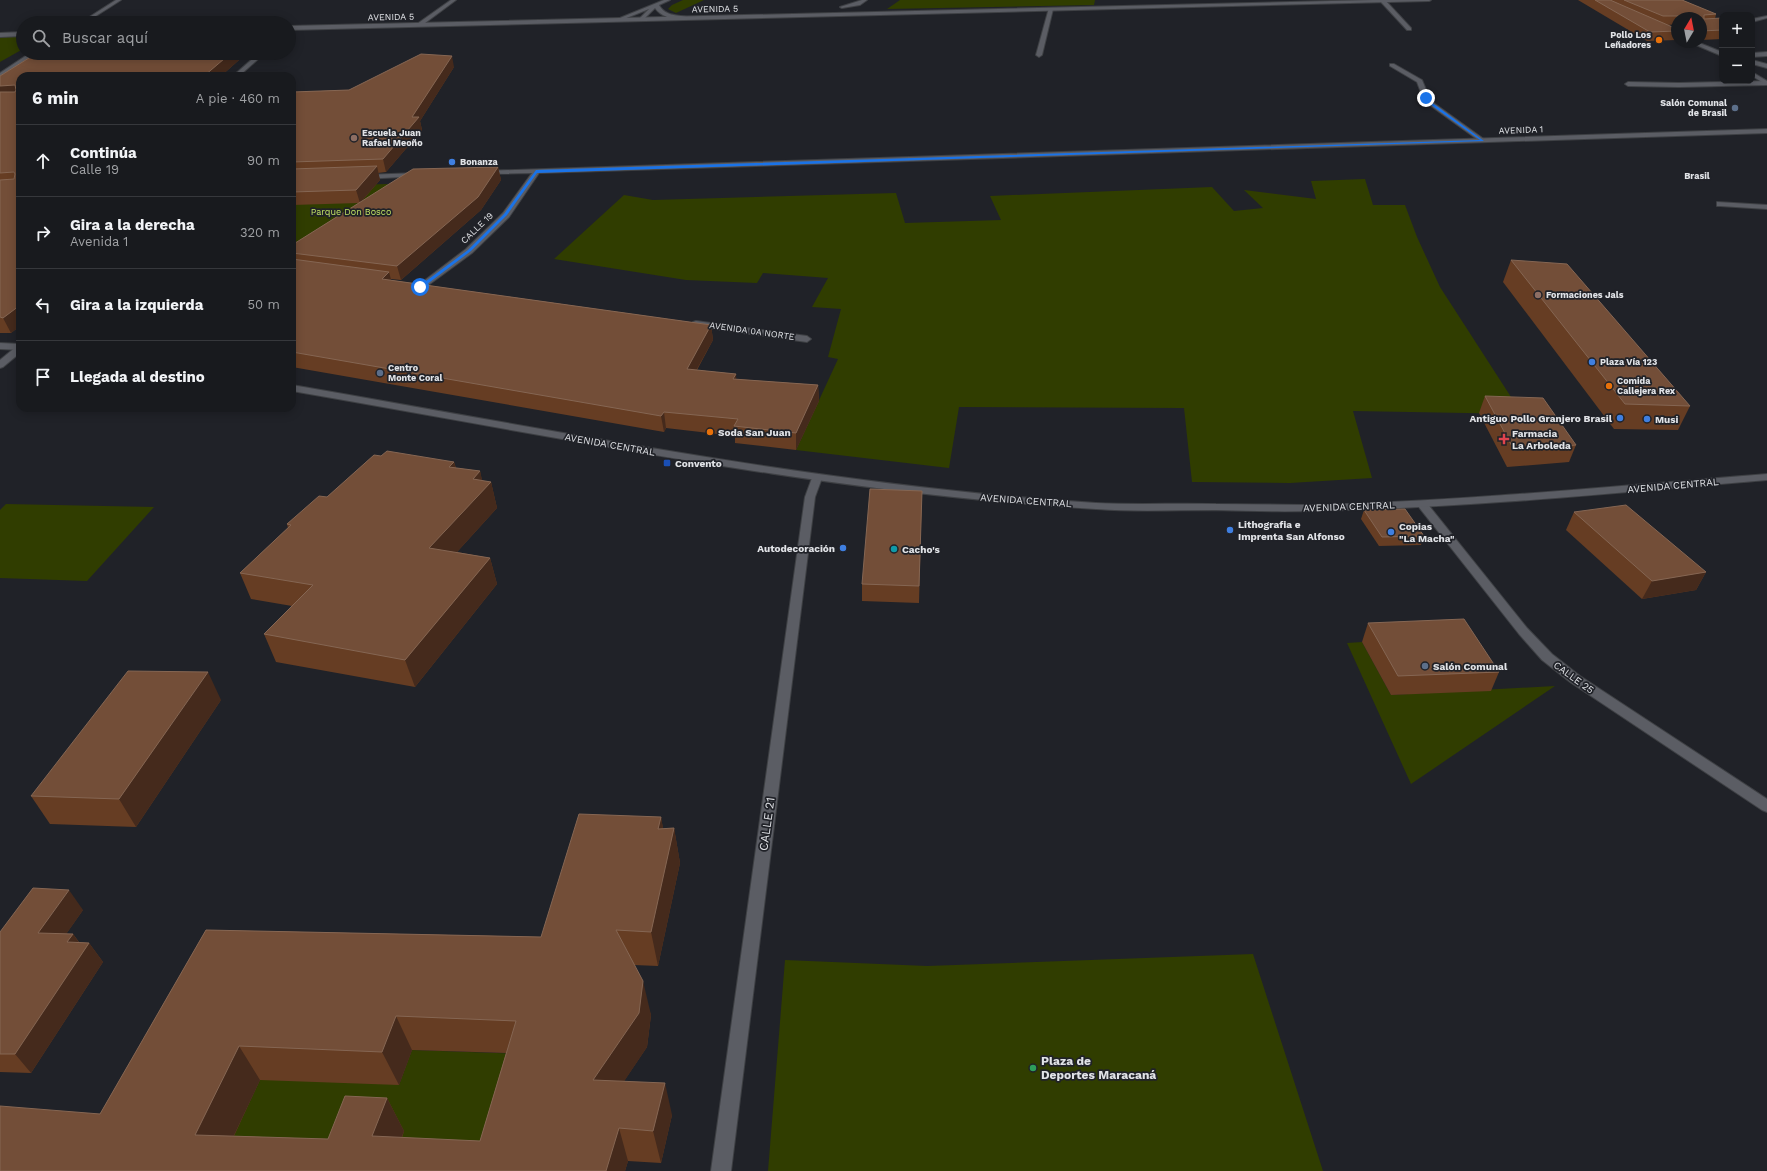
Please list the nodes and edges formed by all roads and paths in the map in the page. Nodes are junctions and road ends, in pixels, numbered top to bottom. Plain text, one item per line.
1 (119, 0) edge
2 (454, 0) edge
3 (668, 0) edge
4 (858, 0) edge
5 (865, 0) edge
6 (1429, 0) edge
7 (1383, 1) junction
8 (656, 5) junction
9 (1051, 9) junction
10 (93, 16) edge
11 (1767, 17) edge
12 (685, 18) junction
13 (640, 19) junction
14 (617, 20) junction
15 (1755, 20) edge
16 (419, 25) junction
17 (296, 28) edge
18 (1409, 29) dead end
19 (16, 34) edge
20 (0, 35) edge
21 (1706, 48) edge
22 (1719, 54) edge
23 (1755, 54) edge
24 (1767, 54) edge
25 (1039, 55) dead end
26 (23, 60) edge
27 (254, 60) edge
28 (1755, 63) edge
29 (1392, 65) dead end
30 (1767, 66) edge
31 (241, 72) edge
32 (0, 75) edge
33 (1755, 76) edge
34 (1767, 83) edge
35 (1628, 84) dead end
36 (1767, 131) edge
37 (1483, 140) junction
38 (536, 172) junction
39 (473, 174) edge
40 (426, 175) edge
41 (355, 177) edge
42 (1720, 204) dead end
43 (1767, 207) edge
44 (436, 289) edge
45 (688, 323) edge
46 (807, 339) dead end
47 (0, 346) edge
48 (16, 347) edge
49 (16, 351) edge
50 (0, 366) edge
51 (296, 389) edge
52 (1767, 477) edge
53 (817, 478) junction
54 (1422, 504) junction
55 (1767, 806) edge
56 (721, 1171) edge

1 - 10 street
2 - 16 street
3 - 8 street
4 - 5 street
6 - 7 street, AVENIDA 5
7 - 9 street, AVENIDA 5
7 - 18 street
8 - 12 street
8 - 13 street
8 - 14 street
9 - 12 street, AVENIDA 5
9 - 25 street
11 - 15 street
12 - 13 street, AVENIDA 5
13 - 14 street, AVENIDA 5
14 - 16 street, AVENIDA 5
16 - 17 street, AVENIDA 5
19 - 20 street
21 - 22 street
23 - 24 street
26 - 32 street
27 - 31 street
28 - 30 street
29 - 37 street
33 - 34 street
34 - 35 street
36 - 37 street, AVENIDA 1
37 - 38 street, AVENIDA 1
38 - 39 street, AVENIDA 1
38 - 44 street, CALLE 19
40 - 41 street
42 - 43 street
45 - 46 street, AVENIDA 0A NORTE
47 - 48 street
49 - 50 street
51 - 53 street, AVENIDA CENTRAL
52 - 54 street, AVENIDA CENTRAL
53 - 54 street, AVENIDA CENTRAL
53 - 56 street, CALLE 21
54 - 55 street, CALLE 25

